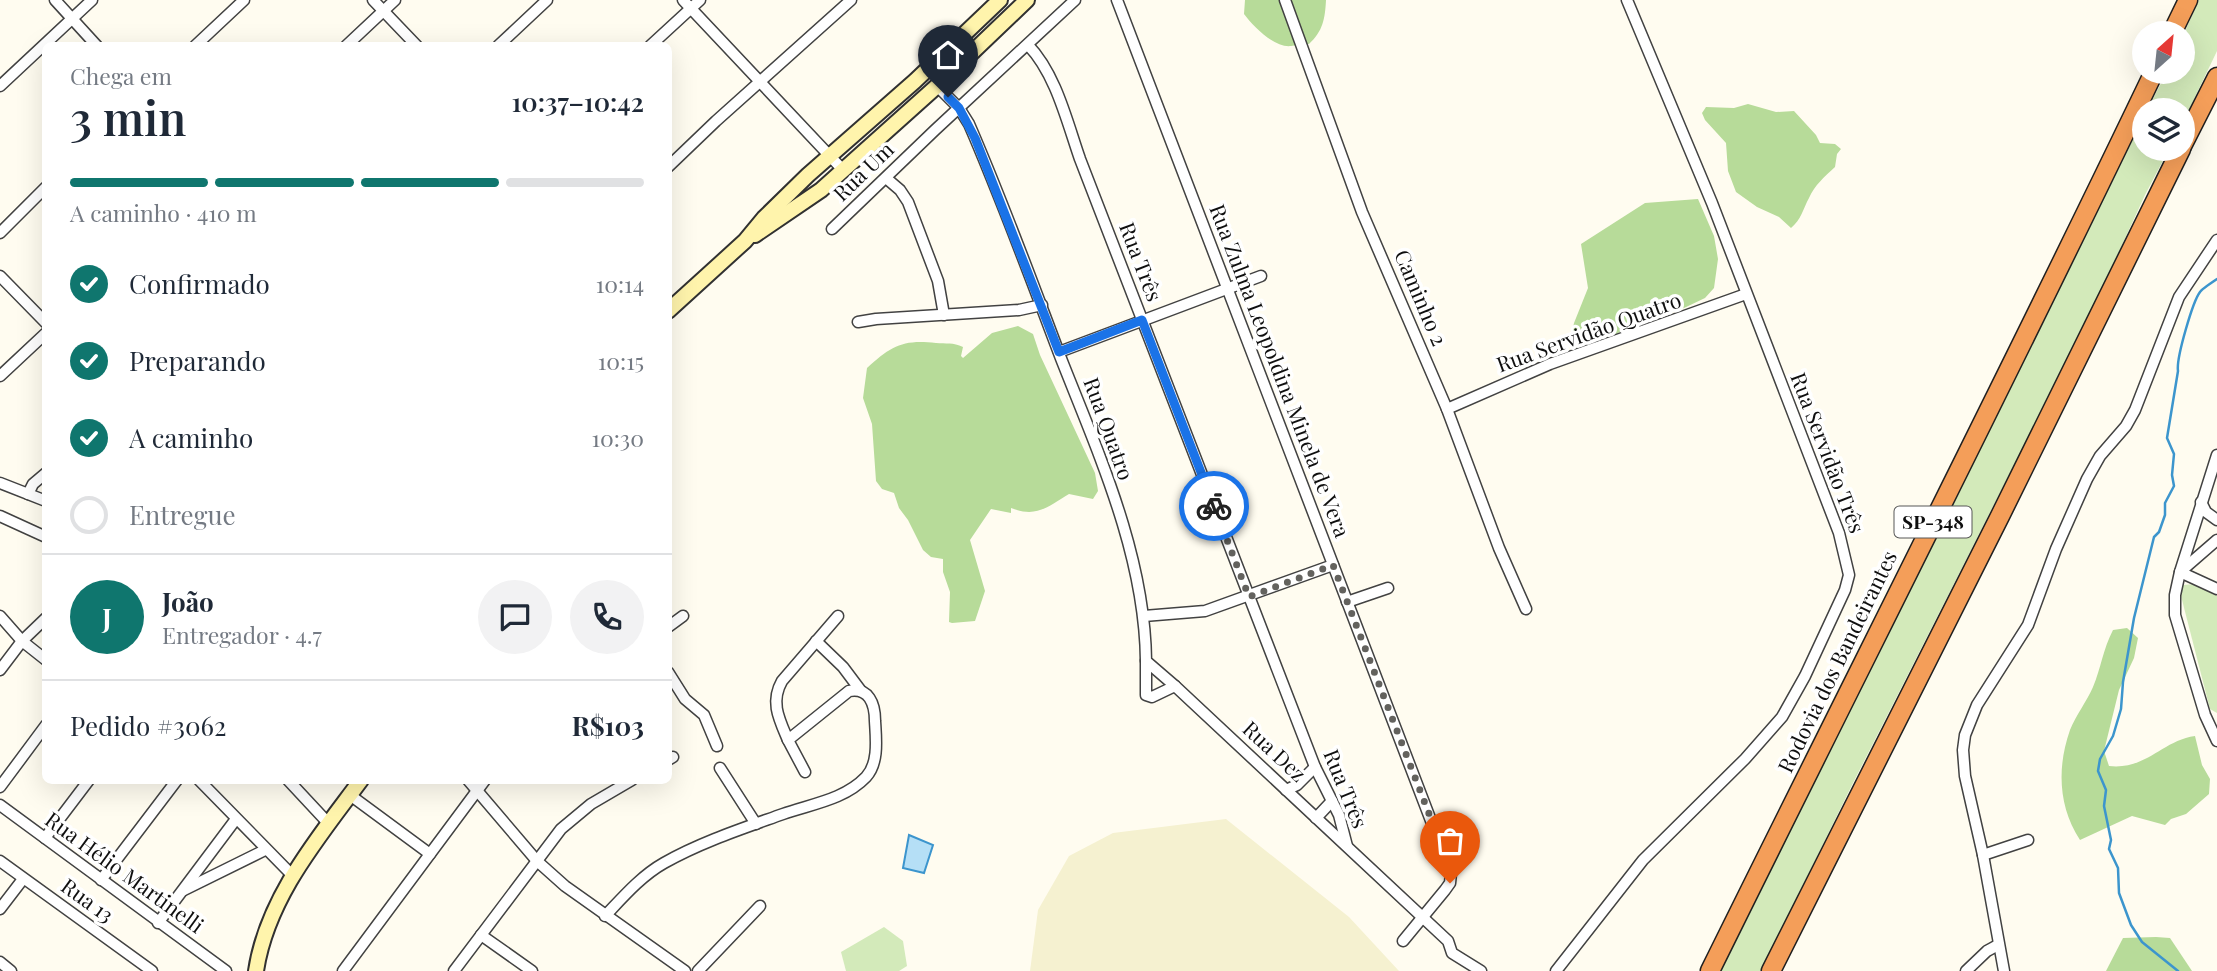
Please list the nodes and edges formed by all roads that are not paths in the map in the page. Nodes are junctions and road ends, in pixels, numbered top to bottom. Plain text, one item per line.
1 (55, 0) edge
2 (92, 0) edge
3 (244, 0) edge
4 (373, 0) edge
5 (395, 0) edge
6 (547, 0) edge
7 (682, 0) edge
8 (699, 0) edge
9 (851, 0) edge
10 (1027, 0) edge
11 (1075, 0) edge
12 (1117, 0) edge
13 (1285, 0) edge
14 (1627, 0) edge
15 (2188, 0) edge
16 (998, 1) edge
17 (691, 9) junction
18 (384, 10) junction
19 (1010, 15) junction
20 (72, 18) junction
21 (2178, 21) edge
22 (47, 42) edge
23 (93, 42) edge
24 (199, 42) edge
25 (350, 42) edge
26 (413, 42) edge
27 (502, 42) edge
28 (654, 42) edge
29 (1028, 45) junction
30 (42, 46) edge
31 (2217, 77) edge
32 (760, 83) junction
33 (2148, 84) edge
34 (0, 86) edge
35 (937, 86) junction
36 (959, 108) junction
37 (2195, 122) edge
38 (831, 157) junction
39 (2176, 161) edge
40 (672, 163) edge
41 (844, 170) junction
42 (886, 178) junction
43 (42, 191) edge
44 (832, 229) dead end
45 (0, 233) edge
46 (2217, 240) edge
47 (745, 241) junction
48 (0, 276) edge
49 (1261, 276) dead end
50 (1227, 289) junction
51 (1746, 295) junction
52 (1042, 305) junction
53 (672, 307) edge
54 (944, 315) junction
55 (42, 319) edge
56 (1142, 320) junction
57 (858, 322) dead end
58 (42, 338) edge
59 (1059, 352) junction
60 (0, 376) edge
61 (1447, 409) junction
62 (2217, 455) edge
63 (42, 477) edge
64 (0, 483) edge
65 (28, 494) junction
66 (42, 499) edge
67 (2202, 502) junction
68 (0, 516) edge
69 (2217, 520) edge
70 (42, 535) edge
71 (2217, 540) edge
72 (1333, 565) junction
73 (2180, 572) junction
74 (1388, 588) dead end
75 (2217, 589) edge
76 (1249, 597) junction
77 (1347, 602) junction
78 (1526, 609) dead end
79 (0, 616) edge
80 (682, 616) dead end
81 (838, 616) dead end
82 (1144, 616) junction
83 (42, 622) edge
84 (672, 624) edge
85 (22, 641) junction
86 (816, 641) junction
87 (42, 657) edge
88 (1146, 661) junction
89 (0, 670) edge
90 (672, 678) edge
91 (1175, 686) junction
92 (861, 691) junction
93 (42, 730) edge
94 (788, 740) junction
95 (2217, 741) edge
96 (718, 746) dead end
97 (1315, 767) junction
98 (720, 768) dead end
99 (805, 772) dead end
100 (86, 784) edge
101 (174, 784) edge
102 (203, 784) edge
103 (292, 784) edge
104 (358, 784) edge
105 (471, 784) edge
106 (481, 784) edge
107 (625, 784) edge
108 (0, 786) edge
109 (476, 790) junction
110 (1286, 790) junction
111 (350, 795) junction
112 (1332, 801) junction
113 (0, 805) edge
114 (1315, 818) junction
115 (236, 819) junction
116 (329, 824) junction
117 (756, 824) junction
118 (45, 838) junction
119 (2028, 840) dead end
120 (1348, 847) junction
121 (265, 850) junction
122 (430, 854) junction
123 (1983, 855) junction
124 (537, 861) junction
125 (0, 862) edge
126 (292, 875) junction
127 (23, 879) junction
128 (101, 880) junction
129 (181, 891) junction
130 (760, 906) dead end
131 (0, 909) edge
132 (605, 916) junction
133 (1422, 917) junction
134 (158, 923) junction
135 (481, 935) junction
136 (1403, 941) dead end
137 (1998, 945) junction
138 (0, 962) edge
139 (11, 971) edge
140 (152, 971) edge
141 (226, 971) edge
142 (256, 971) edge
143 (343, 971) edge
144 (454, 971) edge
145 (532, 971) edge
146 (685, 971) edge
147 (698, 971) edge
148 (1481, 971) edge
149 (1556, 971) edge
150 (1710, 971) edge
151 (1771, 971) edge
152 (1966, 971) edge
153 (2004, 971) edge

1 - 20 street
2 - 20 street
3 - 24 street
4 - 18 street
5 - 18 street
6 - 27 street
7 - 17 street
8 - 17 street
9 - 32 street
10 - 19 main road
11 - 29 street, Rua Um
12 - 50 street, Rua Zulma Leopoldina Minela de Vera
13 - 61 street, Caminho 2
14 - 51 street, Rua Servidão Três
15 - 21 highway
16 - 19 street
16 - 38 main road
17 - 28 street
17 - 32 street
18 - 25 street
18 - 26 street
19 - 35 main road
20 - 22 street
20 - 23 street
29 - 36 street, Rua Um
29 - 56 street, Rua Três
30 - 34 street
31 - 37 highway, SP-348
32 - 38 street
32 - 40 street
33 - 150 highway, Rodovia dos Bandeirantes / SP-348
35 - 36 street, Rua Quatro
35 - 41 main road
36 - 42 street, Rua Um
36 - 52 street, Rua Quatro
38 - 41 street
38 - 47 main road
39 - 151 highway, SP-348
41 - 47 main road
42 - 44 street, Rua Um
42 - 54 street
43 - 45 street
46 - 123 street
47 - 53 main road
48 - 55 street
49 - 50 street
50 - 56 street
50 - 72 street, Rua Zulma Leopoldina Minela de Vera
51 - 61 street, Rua Servidão Quatro
51 - 149 street, Rua Servidão Três
52 - 54 street
52 - 59 street, Rua Quatro
54 - 57 street
56 - 59 street
56 - 76 street, Rua Três
58 - 60 street
59 - 82 street, Rua Quatro
61 - 78 street, Caminho 2
62 - 67 street
63 - 65 street
64 - 65 street
65 - 66 street
67 - 69 street
67 - 73 street
68 - 70 street
71 - 73 street
72 - 76 street
72 - 77 street, Rua Zulma Leopoldina Minela de Vera
73 - 75 street
73 - 95 street
74 - 77 street
76 - 82 street
76 - 97 street, Rua Três
77 - 133 street, Rua Zulma Leopoldina Minela de Vera
79 - 85 street
80 - 84 street
81 - 86 street
82 - 88 street, Rua Quatro
83 - 85 street
85 - 87 street
85 - 89 street
86 - 92 street
86 - 94 street
88 - 91 street, Rua Dez
88 - 91 street
90 - 96 street
91 - 110 street, Rua Dez
92 - 94 street
92 - 117 street
93 - 108 street
94 - 99 street
97 - 110 street
97 - 112 street, Rua Três
98 - 117 street
100 - 118 street
101 - 128 street
102 - 115 street
103 - 116 street
104 - 111 main road
105 - 109 street
106 - 109 street
107 - 124 street
109 - 122 street
109 - 124 street
110 - 114 street, Rua Dez
111 - 116 main road
111 - 122 street
112 - 114 street
112 - 120 street, Rua Três
113 - 118 street, Rua Hélio Martinelli
114 - 120 street, Rua Dez
115 - 121 street
115 - 129 street
116 - 126 main road
117 - 132 street
118 - 128 street, Rua Hélio Martinelli
119 - 123 street
120 - 133 street, Rua Dez
121 - 126 street
121 - 129 street
122 - 143 street
123 - 137 street
124 - 132 street
124 - 135 street
125 - 127 street, Rua 13
126 - 142 main road
127 - 131 street
127 - 140 street, Rua 13
128 - 134 street, Rua Hélio Martinelli
129 - 134 street
130 - 147 street
132 - 146 street
133 - 136 street, Rua Zulma Leopoldina Minela de Vera
133 - 148 street, Rua Dez
134 - 141 street, Rua Hélio Martinelli
135 - 144 street
135 - 145 street
137 - 152 street
137 - 153 street
138 - 139 street

